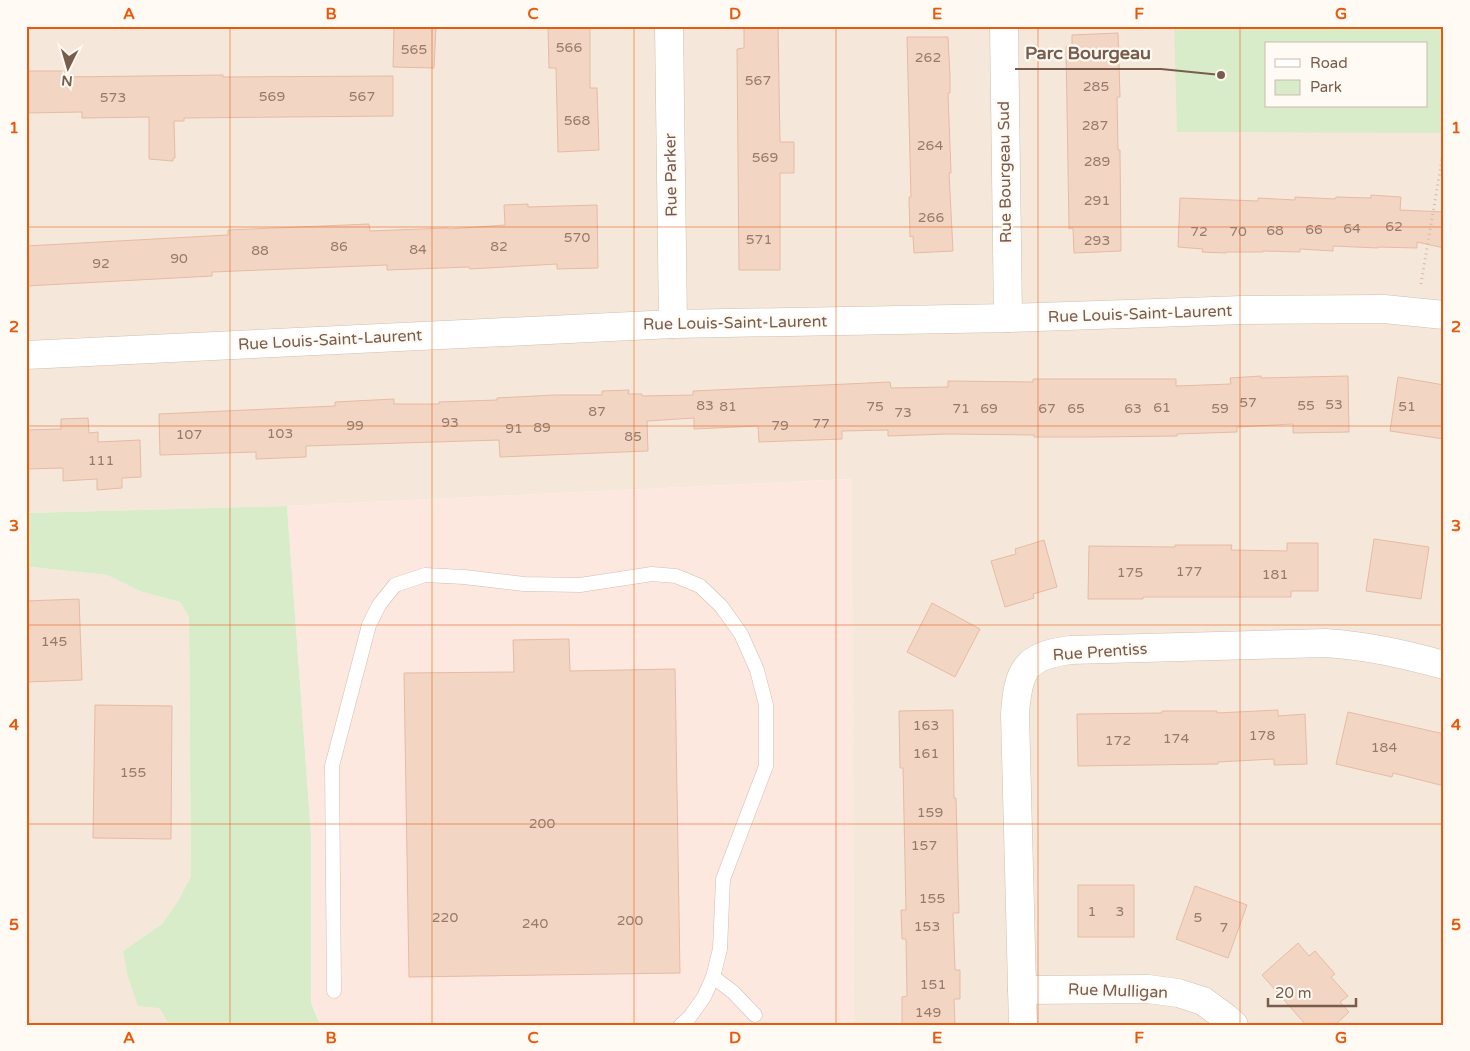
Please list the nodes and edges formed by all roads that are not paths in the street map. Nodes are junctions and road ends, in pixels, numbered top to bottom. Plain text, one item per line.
1 (669, 26) edge
2 (1004, 26) edge
3 (1444, 315) edge
4 (1008, 318) junction
5 (673, 324) junction
6 (26, 355) edge
7 (1444, 665) edge
8 (713, 977) junction
9 (1022, 990) junction
10 (334, 991) dead end
11 (755, 1015) dead end
12 (681, 1025) edge
13 (1023, 1025) edge
14 (1234, 1025) edge

1 - 5 street, Rue Parker
2 - 4 street, Rue Bourgeau Sud
3 - 4 street, Rue Louis-Saint-Laurent
4 - 5 street, Rue Louis-Saint-Laurent
5 - 6 street, Rue Louis-Saint-Laurent
7 - 9 street, Rue Prentiss
8 - 10 lane
8 - 11 lane
8 - 12 lane
9 - 13 street, Rue Prentiss
9 - 14 street, Rue Mulligan

